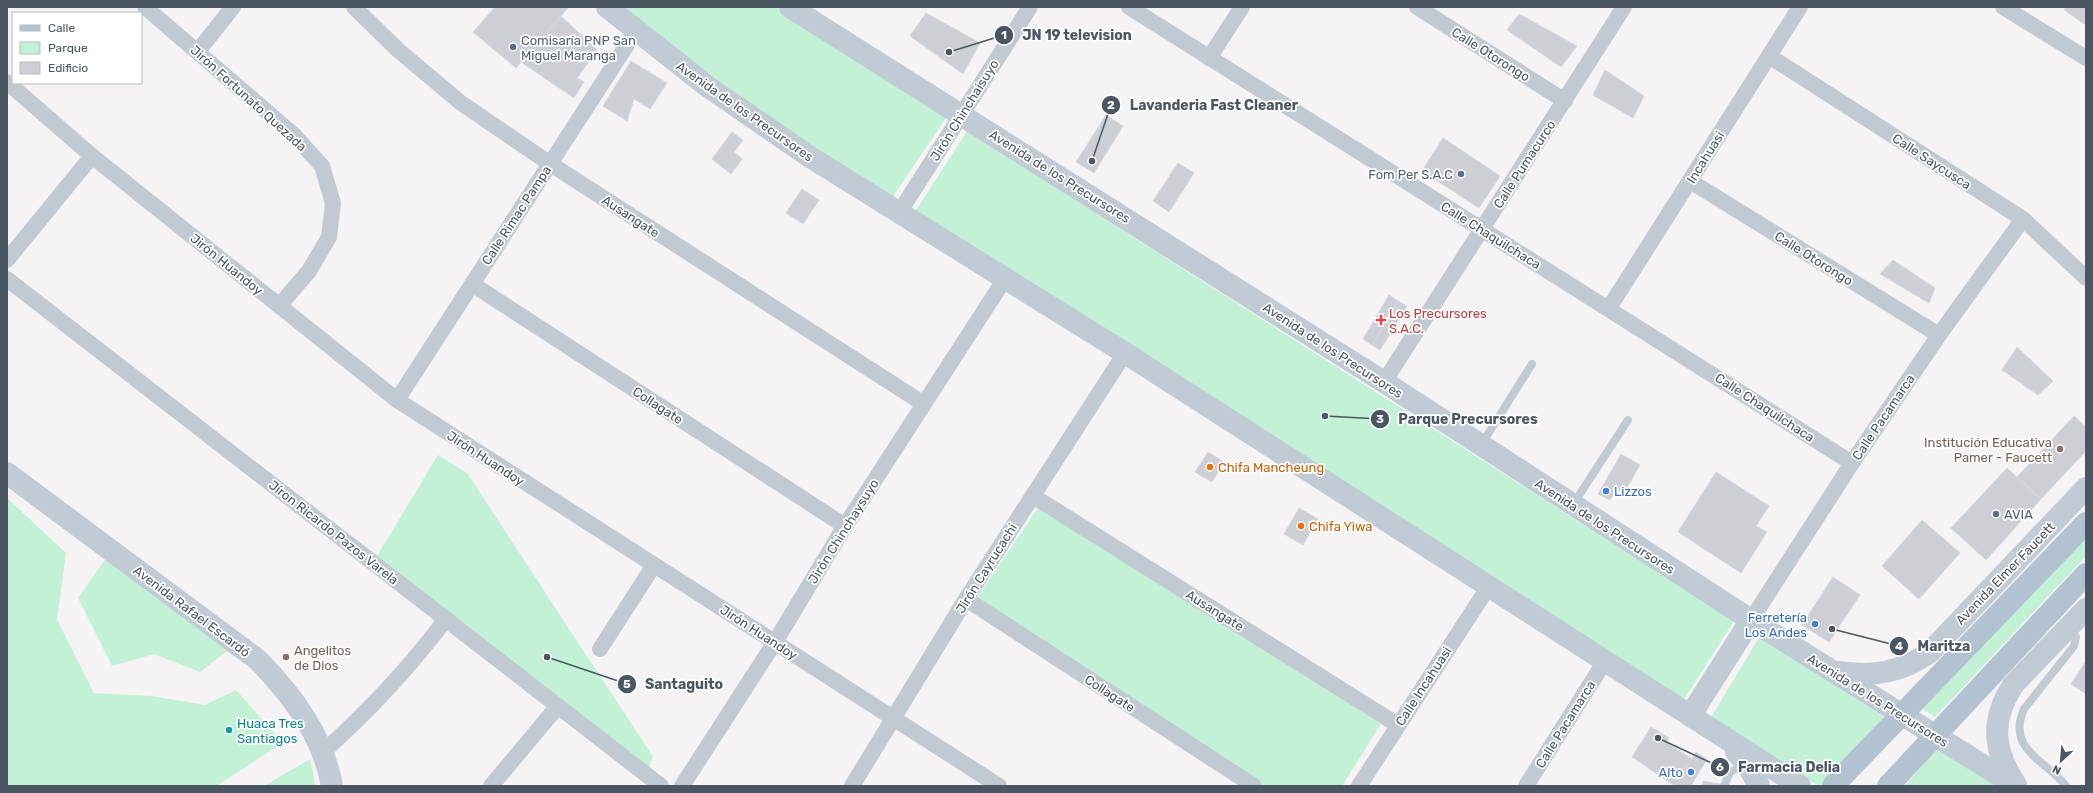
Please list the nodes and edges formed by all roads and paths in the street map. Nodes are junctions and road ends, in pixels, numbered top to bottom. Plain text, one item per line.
1 (146, 7) edge
2 (233, 7) edge
3 (354, 7) edge
4 (607, 7) edge
5 (790, 7) edge
6 (1030, 7) edge
7 (1128, 7) edge
8 (1242, 7) edge
9 (1416, 7) edge
10 (1624, 7) edge
11 (1800, 7) edge
12 (2003, 7) edge
13 (636, 31) junction
14 (198, 51) junction
15 (1769, 56) junction
16 (1209, 58) junction
17 (2086, 58) edge
18 (7, 82) edge
19 (1564, 101) junction
20 (962, 114) junction
21 (92, 156) junction
22 (549, 163) junction
23 (1690, 181) junction
24 (899, 213) junction
25 (2023, 219) junction
26 (1482, 230) junction
27 (7, 260) edge
28 (1006, 277) junction
29 (2086, 278) edge
30 (7, 279) edge
31 (472, 284) junction
32 (279, 306) junction
33 (1609, 308) junction
34 (1939, 335) junction
35 (1125, 353) junction
36 (1532, 364) dead end
37 (1384, 382) junction
38 (397, 400) junction
39 (924, 404) junction
40 (1628, 420) dead end
41 (1481, 445) junction
42 (1852, 463) junction
43 (7, 473) edge
44 (2086, 488) edge
45 (1032, 496) junction
46 (1573, 505) junction
47 (2086, 523) edge
48 (845, 526) junction
49 (654, 565) junction
50 (2086, 574) edge
51 (1489, 586) junction
52 (2078, 596) edge
53 (966, 599) junction
54 (2086, 608) edge
55 (446, 619) junction
56 (1751, 620) junction
57 (2069, 626) junction
58 (775, 642) junction
59 (600, 649) dead end
60 (1605, 661) junction
61 (1831, 670) junction
62 (558, 706) junction
63 (1902, 715) junction
64 (1690, 716) junction
65 (894, 719) junction
66 (1398, 725) junction
67 (1717, 733) junction
68 (1935, 736) junction
69 (323, 752) junction
70 (1747, 764) junction
71 (332, 786) edge
72 (491, 786) edge
73 (661, 786) edge
74 (682, 786) edge
75 (852, 786) edge
76 (999, 786) edge
77 (1254, 786) edge
78 (1359, 786) edge
79 (1526, 786) edge
80 (1724, 786) edge
81 (1759, 786) edge
82 (1800, 786) edge
83 (1833, 786) edge
84 (1888, 786) edge
85 (2016, 786) edge
86 (2066, 786) edge

1 - 14 street, Jirón Fortunato Quezada
2 - 14 street
3 - 22 street, Ausangate
4 - 13 main road, Avenida de los Precursores
5 - 20 main road, Avenida de los Precursores
6 - 20 street, Jirón Chinchaisuyo
7 - 16 street, Calle Chaquilchaca
8 - 16 street
9 - 19 street, Calle Otorongo
10 - 19 street, Calle Pumacurco
11 - 15 street, Incahuasi
12 - 17 street
13 - 22 street, Calle Rimac Pampa
13 - 24 main road, Avenida de los Precursores
14 - 32 street, Jirón Fortunato Quezada
15 - 23 street, Incahuasi
15 - 25 street, Calle Saycusca
16 - 26 street, Calle Chaquilchaca
18 - 21 street, Jirón Huandoy
19 - 26 street, Calle Pumacurco
20 - 24 street, Jirón Chinchaisuyo
20 - 37 main road, Avenida de los Precursores
21 - 27 street
21 - 32 street, Jirón Huandoy
22 - 31 street, Calle Rimac Pampa
22 - 39 street, Ausangate
23 - 33 street, Incahuasi
23 - 34 street, Calle Otorongo
24 - 28 main road, Avenida de los Precursores
25 - 29 street, Calle Saycusca
25 - 34 street, Calle Pacamarca
26 - 33 street, Calle Chaquilchaca
26 - 37 street, Calle Pumacurco
28 - 35 main road, Avenida de los Precursores
28 - 39 street, Jirón Chinchaysuyo
30 - 55 street, Jíron Ricardo Pazos Varela
31 - 38 street, Calle Rimac Pampa
31 - 48 street, Collagate
32 - 38 street, Jirón Huandoy
33 - 42 street, Calle Chaquilchaca
34 - 42 street, Calle Pacamarca
35 - 45 street, Jirón Cayrucachi
35 - 51 main road, Avenida de los Precursores
36 - 41 lane
37 - 41 main road, Avenida de los Precursores
38 - 49 street, Jirón Huandoy
39 - 48 street, Jirón Chinchaysuyo
40 - 46 lane
41 - 46 main road, Avenida de los Precursores
42 - 56 street, Calle Pacamarca
43 - 69 main road, Avenida Rafael Escardó
44 - 61 main road, Avenida Elmer Faucett
45 - 53 street, Jirón Cayrucachi
45 - 66 street, Ausangate
46 - 56 main road, Avenida de los Precursores
47 - 63 main road, Avenida Elmer Faucett
48 - 58 street, Jirón Chinchaysuyo
49 - 58 street, Jirón Huandoy
49 - 59 street
50 - 52 main road
51 - 60 main road, Avenida de los Precursores
51 - 66 street, Calle Incahuasi
52 - 68 main road
53 - 65 street, Jirón Cayrucachi
53 - 77 street, Collagate
54 - 57 main road
55 - 62 street, Jíron Ricardo Pazos Varela
55 - 69 street
56 - 61 main road, Avenida de los Precursores
56 - 64 main road
57 - 85 main road
57 - 86 lane
58 - 65 street, Jirón Huandoy
58 - 74 street, Jirón Chinchaysuyo
60 - 64 main road, Avenida de los Precursores
60 - 79 street, Calle Pacamarca
61 - 63 main road, Avenida de los Precursores
62 - 72 street
62 - 73 street, Jíron Ricardo Pazos Varela
63 - 68 main road, Avenida de los Precursores
63 - 83 main road, Avenida Elmer Faucett
64 - 67 main road, Avenida de los Precursores
65 - 75 street, Jirón Cayrucachi
65 - 76 street, Jirón Huandoy
66 - 78 street, Calle Incahuasi
67 - 70 main road
67 - 82 main road, Avenida de los Precursores
68 - 84 main road
68 - 85 main road, Avenida de los Precursores
69 - 71 main road, Avenida Rafael Escardó
70 - 80 lane
70 - 81 main road

